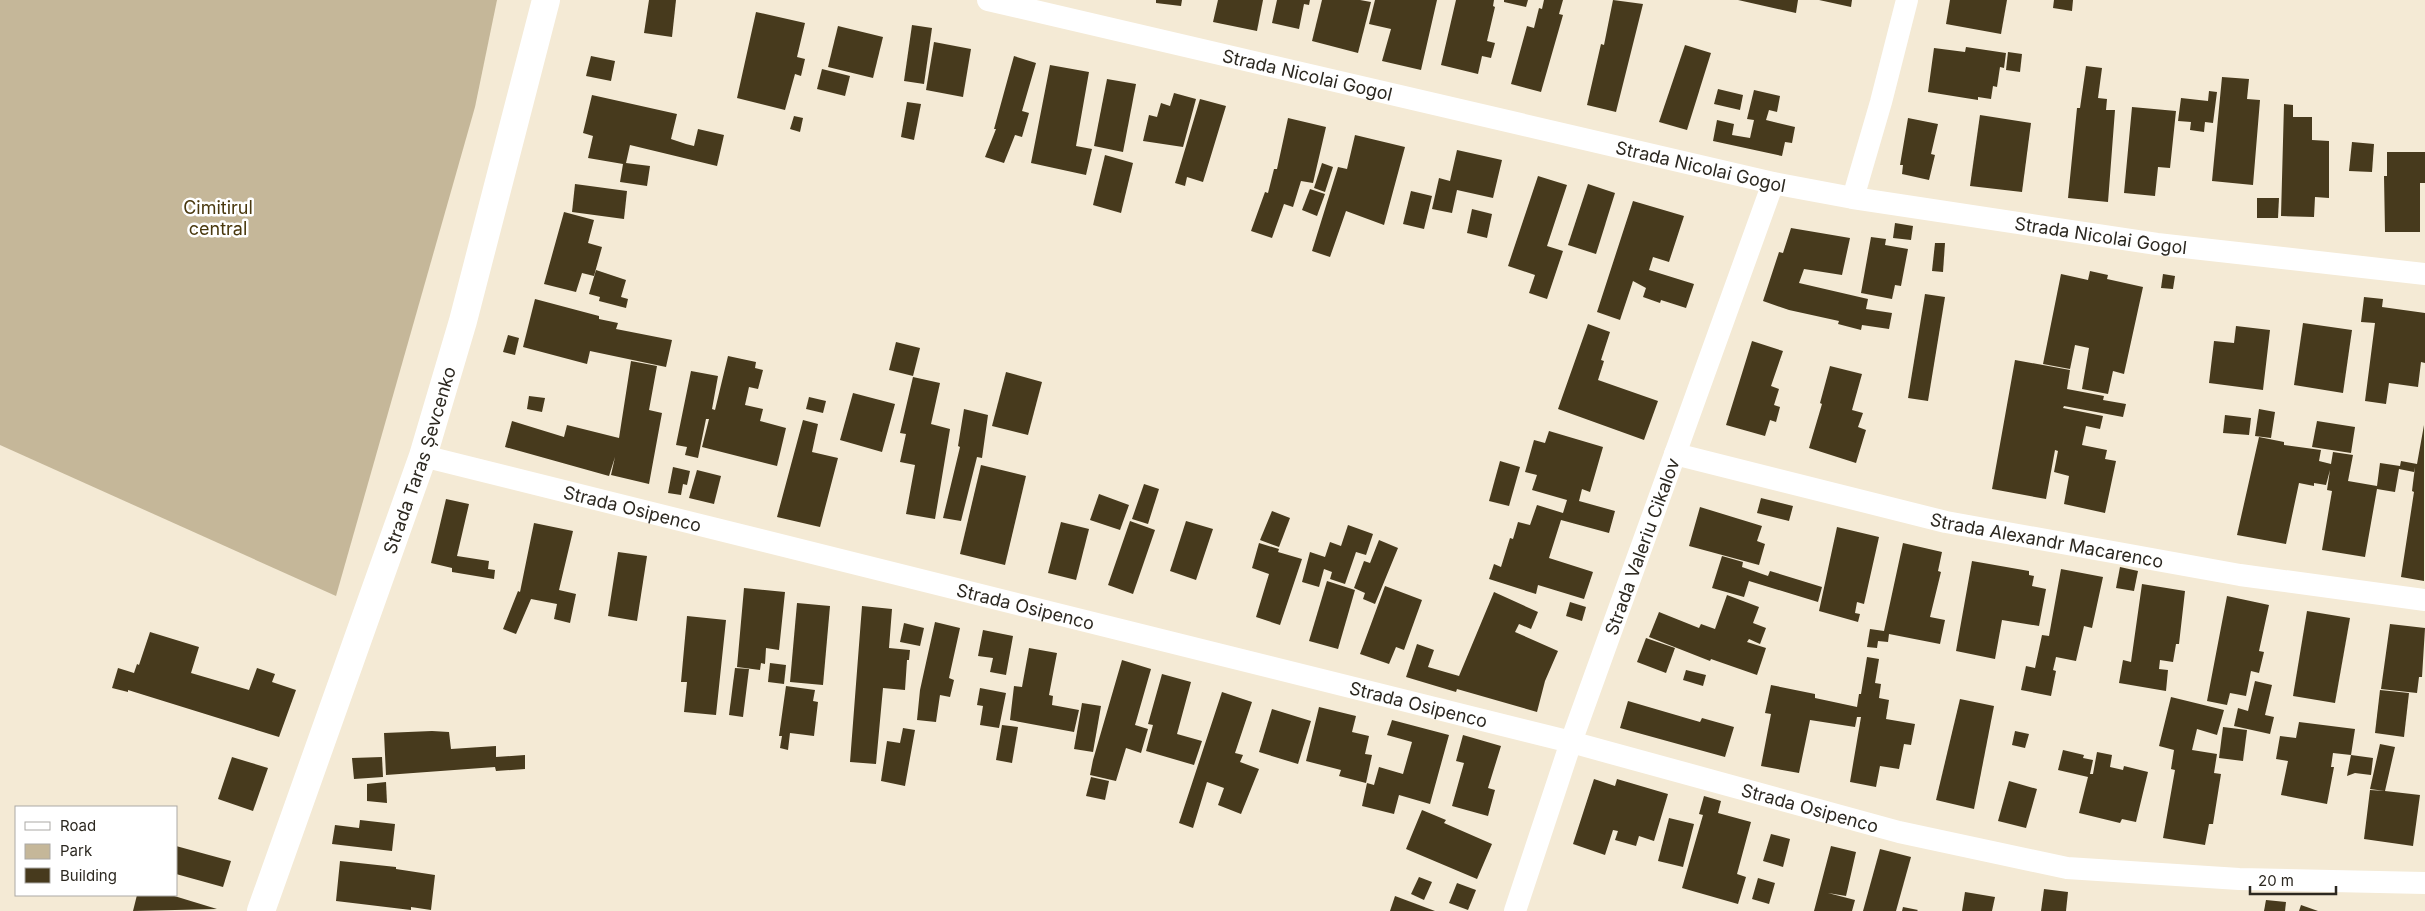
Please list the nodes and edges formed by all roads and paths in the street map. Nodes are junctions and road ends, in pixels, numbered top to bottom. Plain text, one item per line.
1 (546, 0) edge
2 (988, 0) edge
3 (1907, 0) edge
4 (1773, 183) junction
5 (1853, 198) junction
6 (2425, 274) edge
7 (1675, 454) junction
8 (423, 456) junction
9 (2425, 600) edge
10 (1571, 742) junction
11 (2425, 883) edge
12 (260, 911) edge
13 (1515, 911) edge

1 - 8 main road, Strada Taras Șevcenko
2 - 4 street, Strada Nicolai Gogol
3 - 5 street
4 - 5 street, Strada Nicolai Gogol
4 - 7 street, Strada Valeriu Cikalov
5 - 6 street, Strada Nicolai Gogol
7 - 9 street, Strada Alexandr Macarenco
7 - 10 street, Strada Valeriu Cikalov
8 - 10 street, Strada Osipenco
8 - 12 main road, Strada Taras Șevcenko
10 - 11 street, Strada Osipenco
10 - 13 street, Strada Valeriu Cikalov

